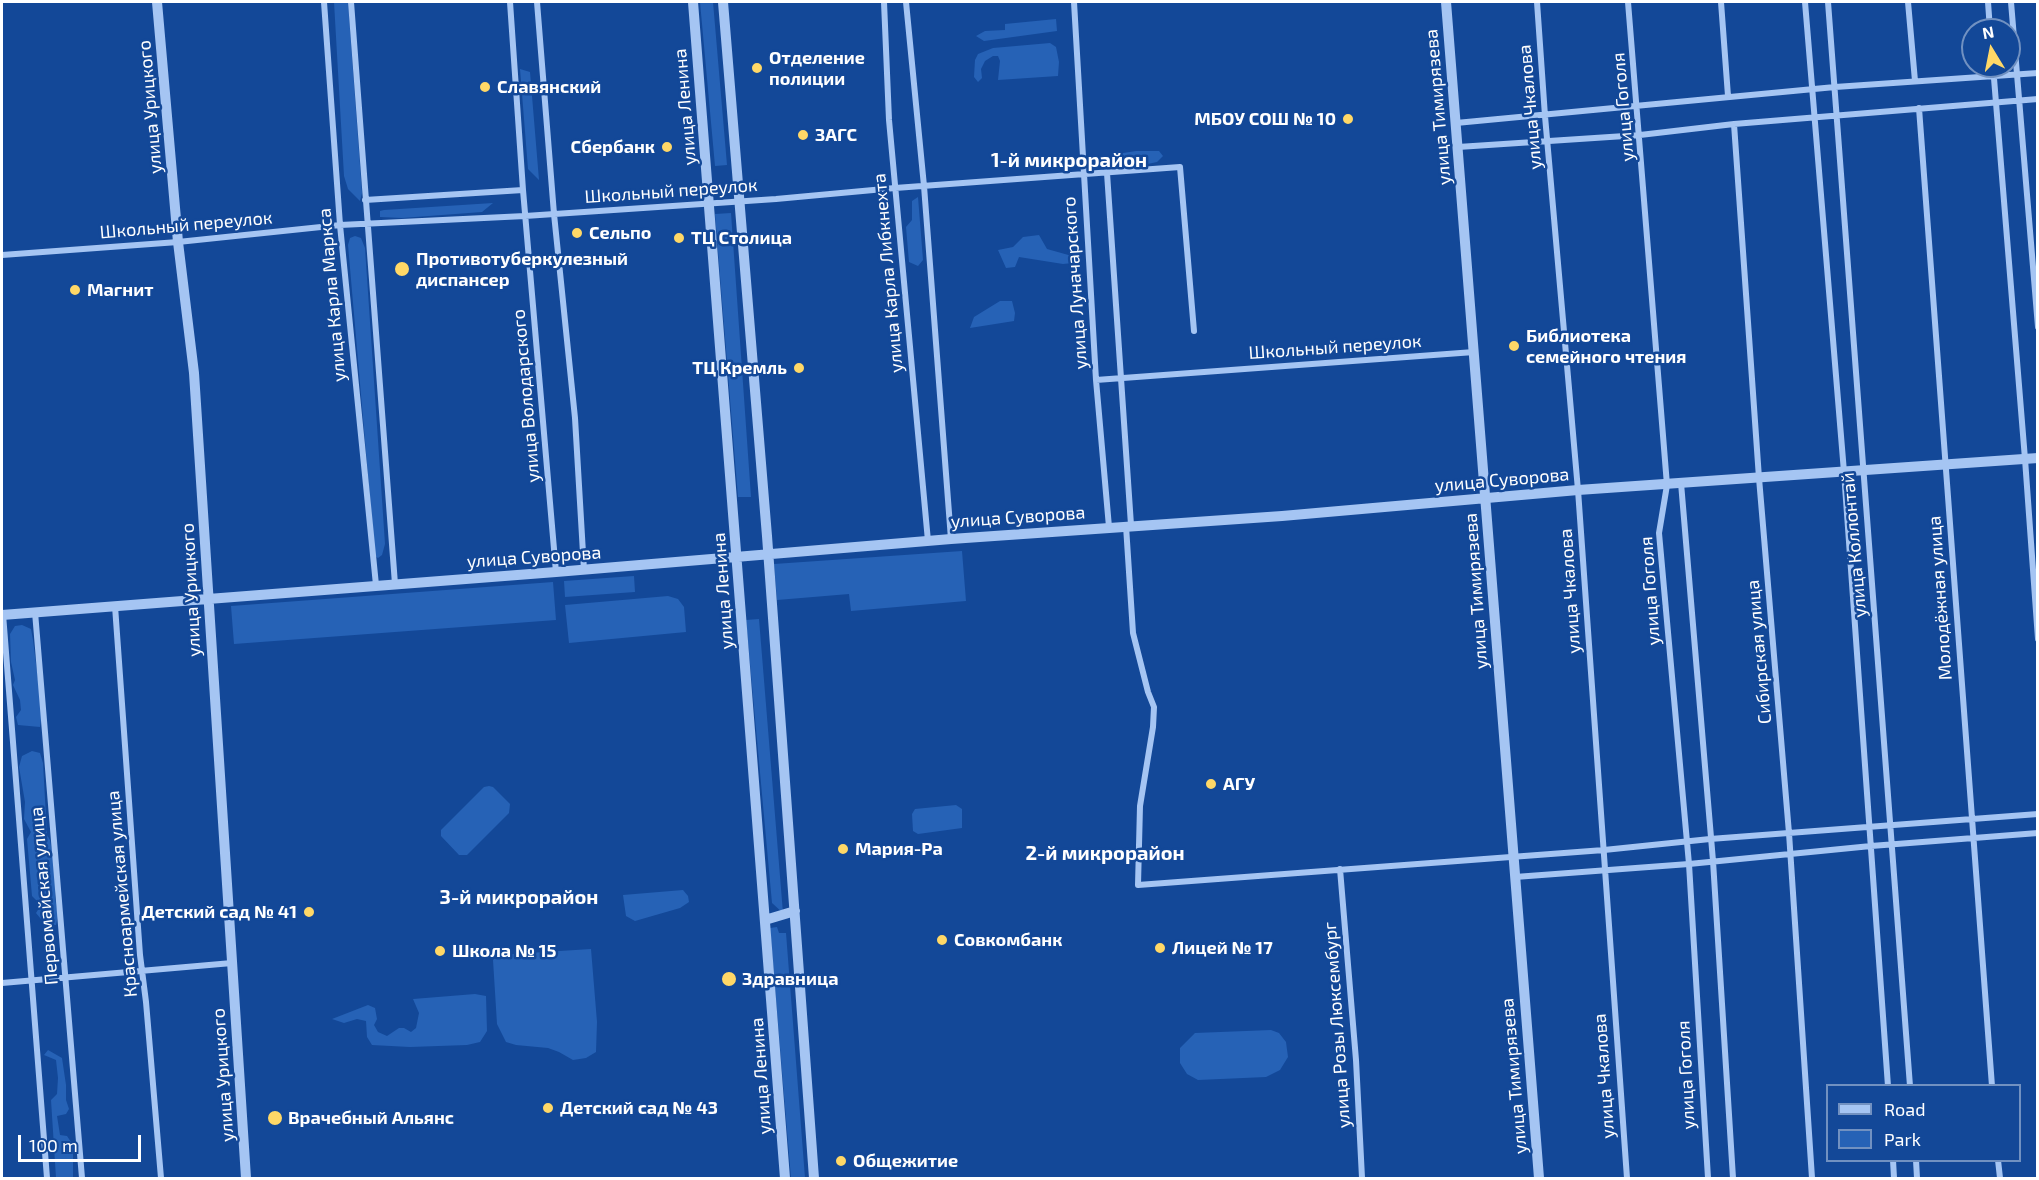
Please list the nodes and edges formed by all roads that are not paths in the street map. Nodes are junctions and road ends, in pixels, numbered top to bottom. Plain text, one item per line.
1 (157, 2) edge
2 (324, 2) edge
3 (351, 2) edge
4 (510, 2) edge
5 (537, 2) edge
6 (693, 2) edge
7 (723, 2) edge
8 (884, 2) edge
9 (906, 2) edge
10 (1074, 2) edge
11 (1446, 2) edge
12 (1537, 2) edge
13 (1628, 2) edge
14 (1721, 2) edge
15 (1805, 2) edge
16 (1828, 2) edge
17 (1908, 2) edge
18 (1988, 2) edge
19 (2011, 2) edge
20 (1989, 18) edge
21 (2012, 18) edge
22 (2037, 73) edge
23 (2021, 74) edge
24 (1962, 78) edge
25 (1993, 78) edge
26 (2017, 78) edge
27 (1915, 81) junction
28 (1835, 87) junction
29 (1812, 89) junction
30 (1728, 96) junction
31 (2037, 99) edge
32 (2019, 100) junction
33 (1995, 103) junction
34 (1638, 106) junction
35 (1919, 108) junction
36 (1837, 115) junction
37 (1545, 116) junction
38 (1815, 117) junction
39 (1456, 123) junction
40 (1734, 124) junction
41 (1640, 135) junction
42 (1548, 141) junction
43 (1458, 147) junction
44 (1107, 173) junction
45 (1083, 175) junction
46 (924, 186) junction
47 (895, 188) junction
48 (523, 190) junction
49 (365, 200) junction
50 (738, 201) junction
51 (710, 203) junction
52 (554, 214) junction
53 (525, 216) junction
54 (340, 225) junction
55 (367, 225) junction
56 (178, 242) junction
57 (2, 255) edge
58 (2037, 327) edge
59 (1194, 331) dead end
60 (1474, 352) junction
61 (1120, 378) junction
62 (1096, 380) junction
63 (2037, 458) edge
64 (2025, 459) junction
65 (1945, 465) junction
66 (1863, 471) junction
67 (1844, 472) junction
68 (1759, 478) junction
69 (1680, 483) junction
70 (1667, 485) junction
71 (1578, 490) junction
72 (1485, 499) junction
73 (1128, 526) junction
74 (1109, 527) junction
75 (951, 539) junction
76 (928, 541) junction
77 (768, 554) junction
78 (737, 558) junction
79 (584, 570) junction
80 (556, 572) junction
81 (395, 584) junction
82 (375, 585) junction
83 (207, 600) junction
84 (115, 606) junction
85 (35, 612) junction
86 (2, 614) edge
87 (2037, 639) edge
88 (2037, 814) edge
89 (1971, 819) junction
90 (1891, 825) junction
91 (1868, 826) junction
92 (1789, 833) junction
93 (2037, 833) edge
94 (1710, 839) junction
95 (1973, 839) junction
96 (1687, 841) junction
97 (1892, 844) junction
98 (1871, 846) junction
99 (1604, 850) junction
100 (1790, 854) junction
101 (1513, 857) junction
102 (1713, 861) junction
103 (1689, 864) junction
104 (1340, 869) junction
105 (1605, 871) junction
106 (1514, 878) junction
107 (795, 911) junction
108 (765, 920) junction
109 (232, 963) junction
110 (141, 972) junction
111 (66, 978) junction
112 (31, 981) junction
113 (2, 983) edge
114 (1888, 1084) edge
115 (1910, 1084) edge
116 (1992, 1084) edge
117 (1893, 1162) edge
118 (1916, 1162) edge
119 (1998, 1162) edge
120 (47, 1179) edge
121 (82, 1179) edge
122 (161, 1179) edge
123 (246, 1179) edge
124 (785, 1179) edge
125 (814, 1179) edge
126 (1362, 1179) edge
127 (1539, 1179) edge
128 (1627, 1179) edge
129 (1708, 1179) edge
130 (1733, 1179) edge
131 (1812, 1179) edge
132 (1894, 1179) edge
133 (1917, 1179) edge
134 (2000, 1179) edge

1 - 56 street, улица Урицкого
2 - 54 street, улица Карла Маркса
3 - 49 street
4 - 48 street, улица Володарского
5 - 52 street
6 - 51 street, улица Ленина
7 - 50 street
8 - 47 street, улица Карла Либкнехта
9 - 46 street
10 - 45 street, улица Луначарского
11 - 39 street, улица Тимирязева
12 - 37 street, улица Чкалова
13 - 34 street, улица Гоголя
14 - 30 street
15 - 29 street
16 - 28 street, улица Коллонтай
17 - 27 street
18 - 20 street
19 - 21 street
22 - 23 street
24 - 27 street
25 - 33 street
26 - 32 street
27 - 28 street
28 - 29 street
28 - 36 street, улица Коллонтай
29 - 30 street
29 - 38 street, улица Коллонтай
30 - 34 street
31 - 32 street
32 - 33 street
32 - 58 street
33 - 35 street
33 - 64 street
34 - 37 street
34 - 41 street, улица Гоголя
35 - 36 street
35 - 65 street, Молодёжная улица
36 - 38 street
36 - 66 street, улица Коллонтай
37 - 39 street
37 - 42 street, улица Чкалова
38 - 40 street
38 - 67 street, улица Коллонтай
39 - 43 street, улица Тимирязева
40 - 41 street
40 - 68 street, Сибирская улица
41 - 42 street
41 - 70 street, улица Гоголя
42 - 43 street
42 - 71 street, улица Чкалова
43 - 60 street, улица Тимирязева
44 - 45 street, Школьный переулок
44 - 59 street, Школьный переулок
44 - 61 street
45 - 46 street, Школьный переулок
45 - 62 street, улица Луначарского
46 - 47 street, Школьный переулок
46 - 75 street
47 - 50 street, Школьный переулок
47 - 76 street, улица Карла Либкнехта
48 - 49 street
48 - 53 street, улица Володарского
49 - 55 street
50 - 51 street, Школьный переулок
50 - 77 street
51 - 52 street, Школьный переулок
51 - 78 street, улица Ленина
52 - 53 street, Школьный переулок
52 - 79 street
53 - 55 street, Школьный переулок
53 - 80 street, улица Володарского
54 - 55 street, Школьный переулок
54 - 56 street, Школьный переулок
54 - 82 street, улица Карла Маркса
55 - 81 street
56 - 57 street, Школьный переулок
56 - 83 street, улица Урицкого
60 - 61 street, Школьный переулок
60 - 72 street, улица Тимирязева
61 - 62 street, Школьный переулок
61 - 73 street
62 - 74 street, улица Луначарского
63 - 64 street, улица Суворова
64 - 65 street, улица Суворова
64 - 87 street
65 - 66 street, улица Суворова
65 - 89 street, Молодёжная улица
66 - 67 street, улица Суворова
66 - 90 street, улица Коллонтай
67 - 68 street, улица Суворова
67 - 91 street, улица Коллонтай
68 - 69 street, улица Суворова
68 - 92 street, Сибирская улица
69 - 70 street, улица Суворова
69 - 94 street
70 - 71 street, улица Суворова
70 - 96 street, улица Гоголя
71 - 72 street, улица Суворова
71 - 99 street, улица Чкалова
72 - 73 street, улица Суворова
72 - 101 street, улица Тимирязева
73 - 74 street, улица Суворова
73 - 104 street
74 - 75 street, улица Суворова
75 - 76 street, улица Суворова
76 - 77 street, улица Суворова
77 - 78 street, улица Суворова
77 - 107 street
78 - 79 street, улица Суворова
78 - 108 street, улица Ленина
79 - 80 street, улица Суворова
80 - 81 street, улица Суворова
81 - 82 street, улица Суворова
82 - 83 street, улица Суворова
83 - 84 street, улица Суворова
83 - 109 street, улица Урицкого
84 - 85 street, улица Суворова
84 - 110 street, Красноармейская улица
85 - 86 street, улица Суворова
85 - 111 street, Первомайская улица
86 - 112 street, Первомайская улица
88 - 89 street
89 - 90 street
89 - 95 street, Молодёжная улица
90 - 91 street
90 - 97 street, улица Коллонтай
91 - 92 street
91 - 98 street, улица Коллонтай
92 - 94 street
92 - 100 street, Сибирская улица
93 - 95 street
94 - 96 street
94 - 102 street
95 - 97 street
95 - 116 street, Молодёжная улица
96 - 99 street
96 - 103 street, улица Гоголя
97 - 98 street
97 - 115 street, улица Коллонтай
98 - 100 street
98 - 114 street, улица Коллонтай
99 - 101 street
99 - 105 street, улица Чкалова
100 - 102 street
100 - 131 street, Сибирская улица
101 - 104 street
101 - 106 street, улица Тимирязева
102 - 103 street
102 - 130 street
103 - 105 street
103 - 129 street, улица Гоголя
104 - 126 street, улица Розы Люксембург
105 - 106 street
105 - 128 street, улица Чкалова
106 - 127 street, улица Тимирязева
107 - 108 street
107 - 125 street
108 - 124 street, улица Ленина
109 - 110 street
109 - 123 street, улица Урицкого
110 - 111 street
110 - 122 street, Красноармейская улица
111 - 112 street
111 - 121 street, Первомайская улица
112 - 113 street
112 - 120 street, Первомайская улица
117 - 132 street
118 - 133 street
119 - 134 street

